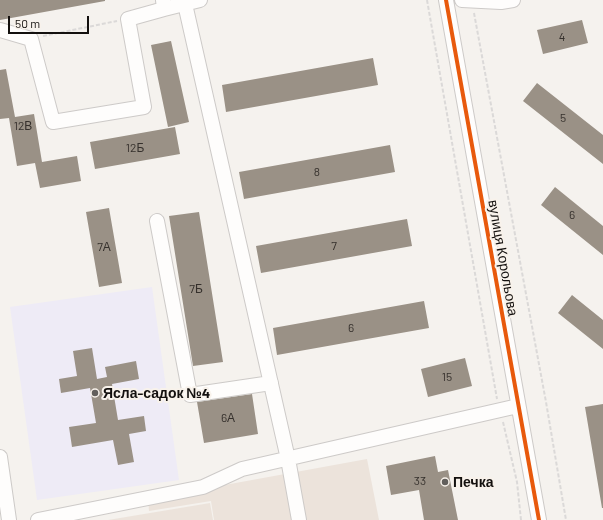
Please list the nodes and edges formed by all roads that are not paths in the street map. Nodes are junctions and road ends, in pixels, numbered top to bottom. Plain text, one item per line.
1 (200, 0) edge
2 (446, 0) edge
3 (462, 0) edge
4 (472, 0) edge
5 (513, 0) edge
6 (164, 4) edge
7 (185, 4) junction
8 (0, 30) edge
9 (157, 221) dead end
10 (271, 383) junction
11 (518, 406) junction
12 (0, 457) edge
13 (288, 459) junction
14 (9, 520) edge
15 (38, 520) edge
16 (299, 520) edge
17 (539, 520) edge

1 - 7 street
2 - 11 street, вулиця Корольова
3 - 4 street
4 - 5 street
6 - 7 street
6 - 8 street
7 - 10 street
9 - 10 street
10 - 13 street
11 - 13 street
11 - 17 street, вулиця Корольова
12 - 14 street
13 - 15 street
13 - 16 street

